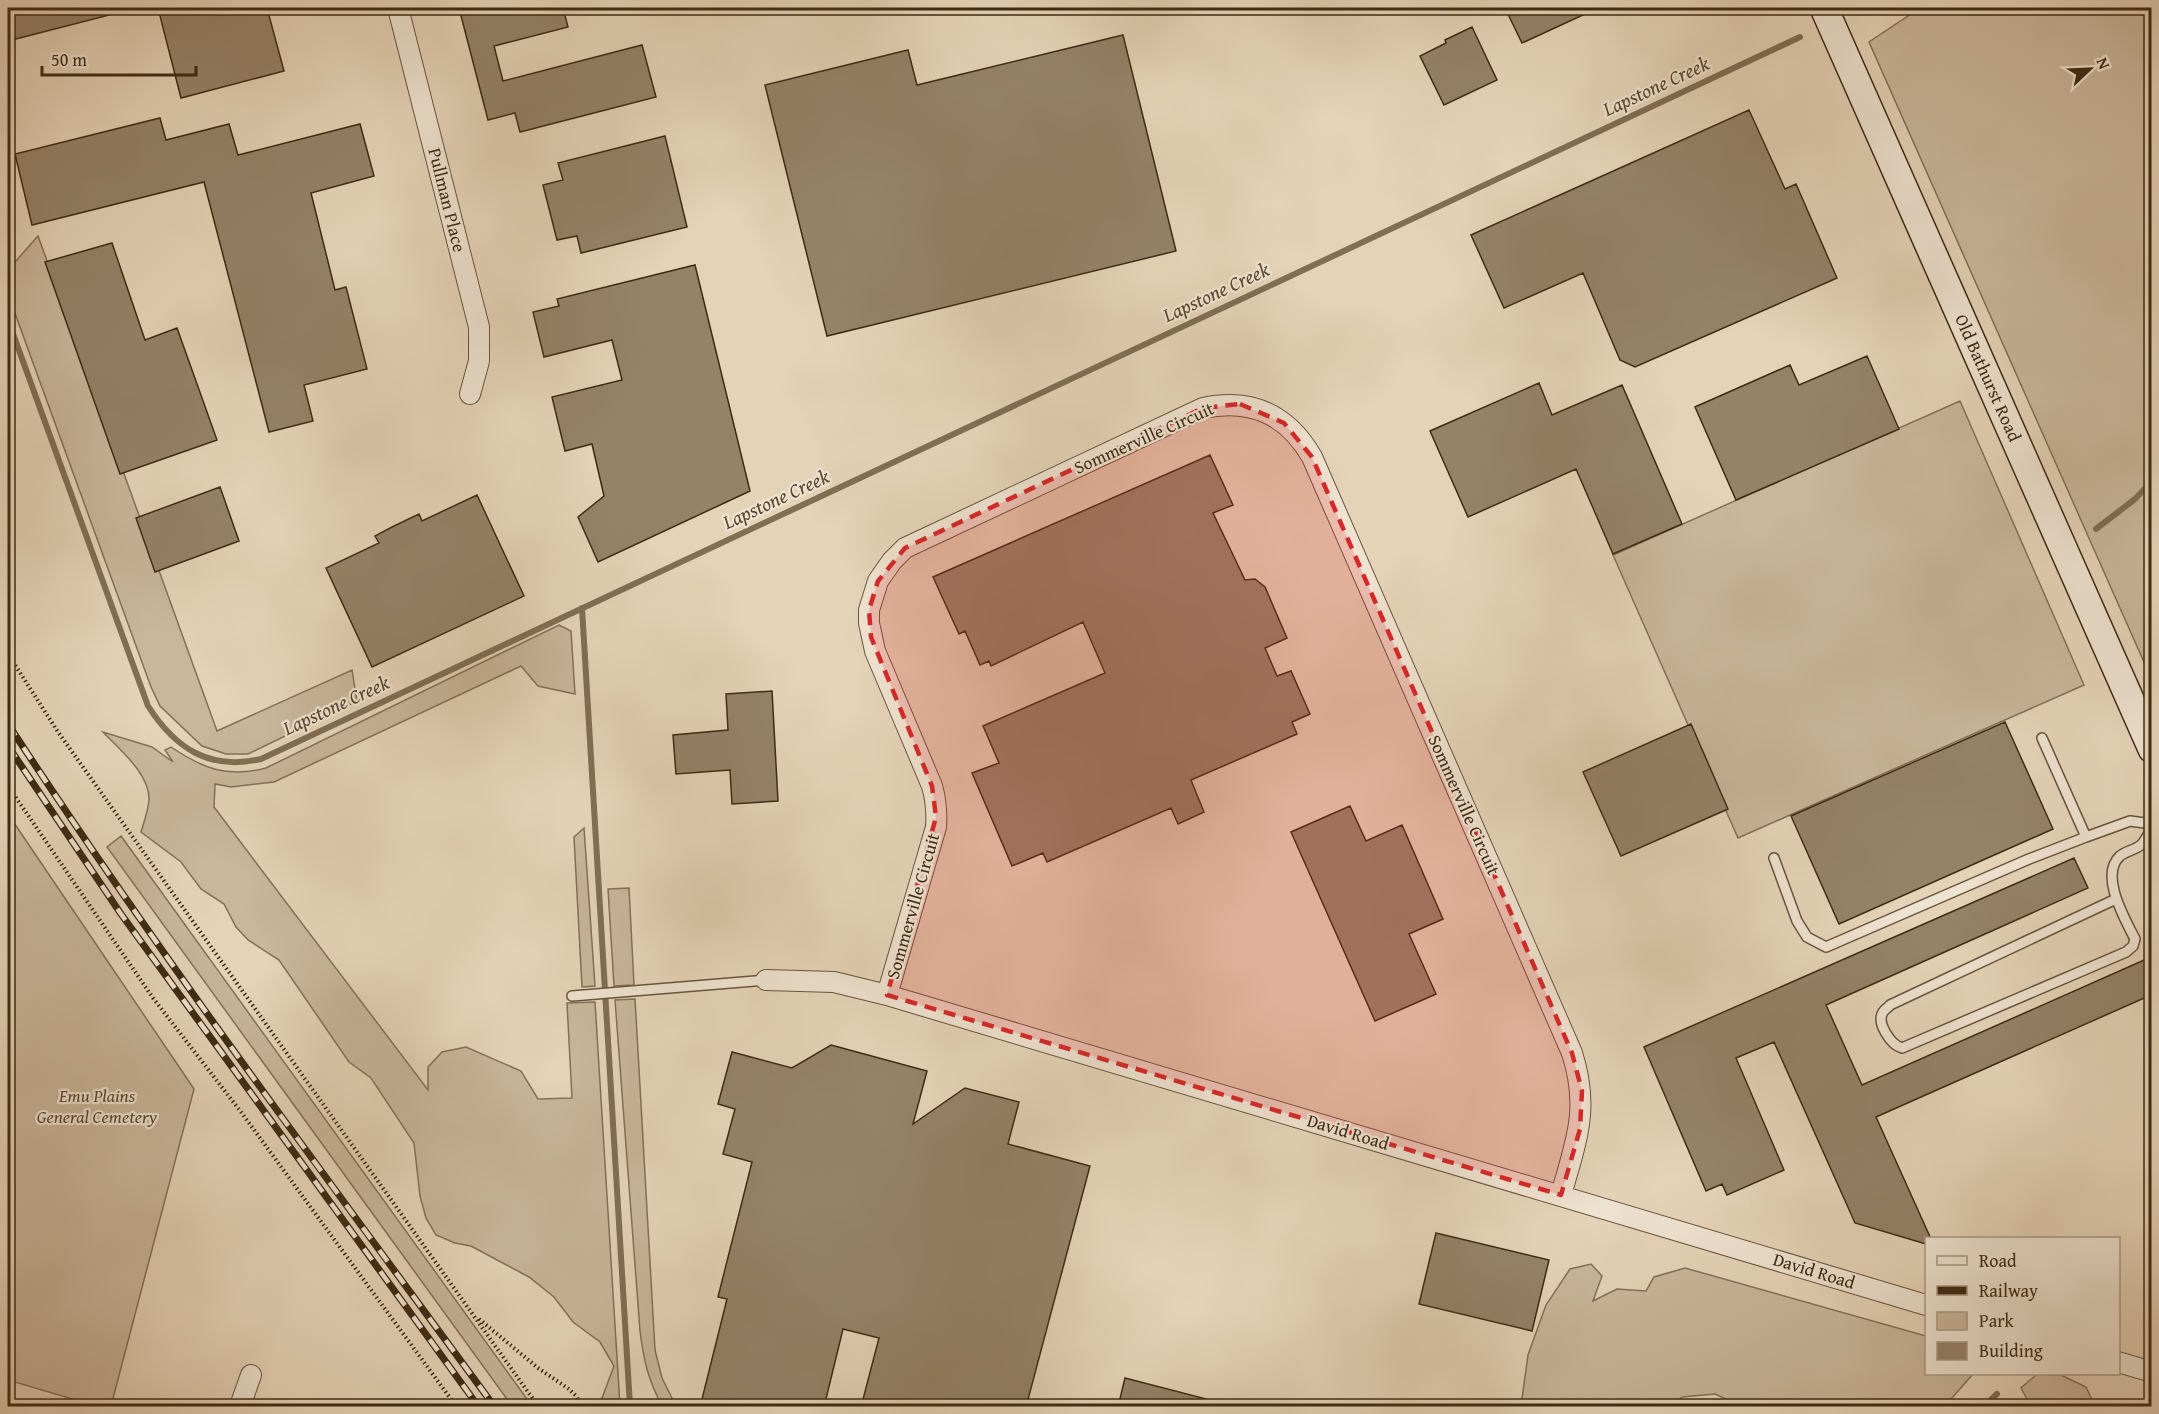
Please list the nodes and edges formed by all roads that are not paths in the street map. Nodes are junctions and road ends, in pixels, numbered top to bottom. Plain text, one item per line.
1 (398, 8) edge
2 (1824, 8) edge
3 (470, 394) dead end
4 (2042, 738) dead end
5 (2151, 749) edge
6 (2151, 824) edge
7 (2151, 829) edge
8 (2086, 837) junction
9 (1774, 858) dead end
10 (2116, 898) junction
11 (766, 980) joint
12 (887, 995) junction
13 (572, 996) dead end
14 (1561, 1196) junction
15 (1925, 1305) edge
16 (2120, 1363) edge
17 (2151, 1372) edge
18 (251, 1375) dead end
19 (240, 1407) edge

1 - 3 street, Pullman Place
2 - 5 main road, Old Bathurst Road
4 - 8 lane
6 - 8 lane
7 - 10 lane
8 - 9 lane
10 - 10 lane
11 - 12 street, David Road
11 - 13 lane
12 - 14 street, David Road
12 - 14 street, Sommerville Circuit
14 - 15 street, David Road
16 - 17 street
18 - 19 street

